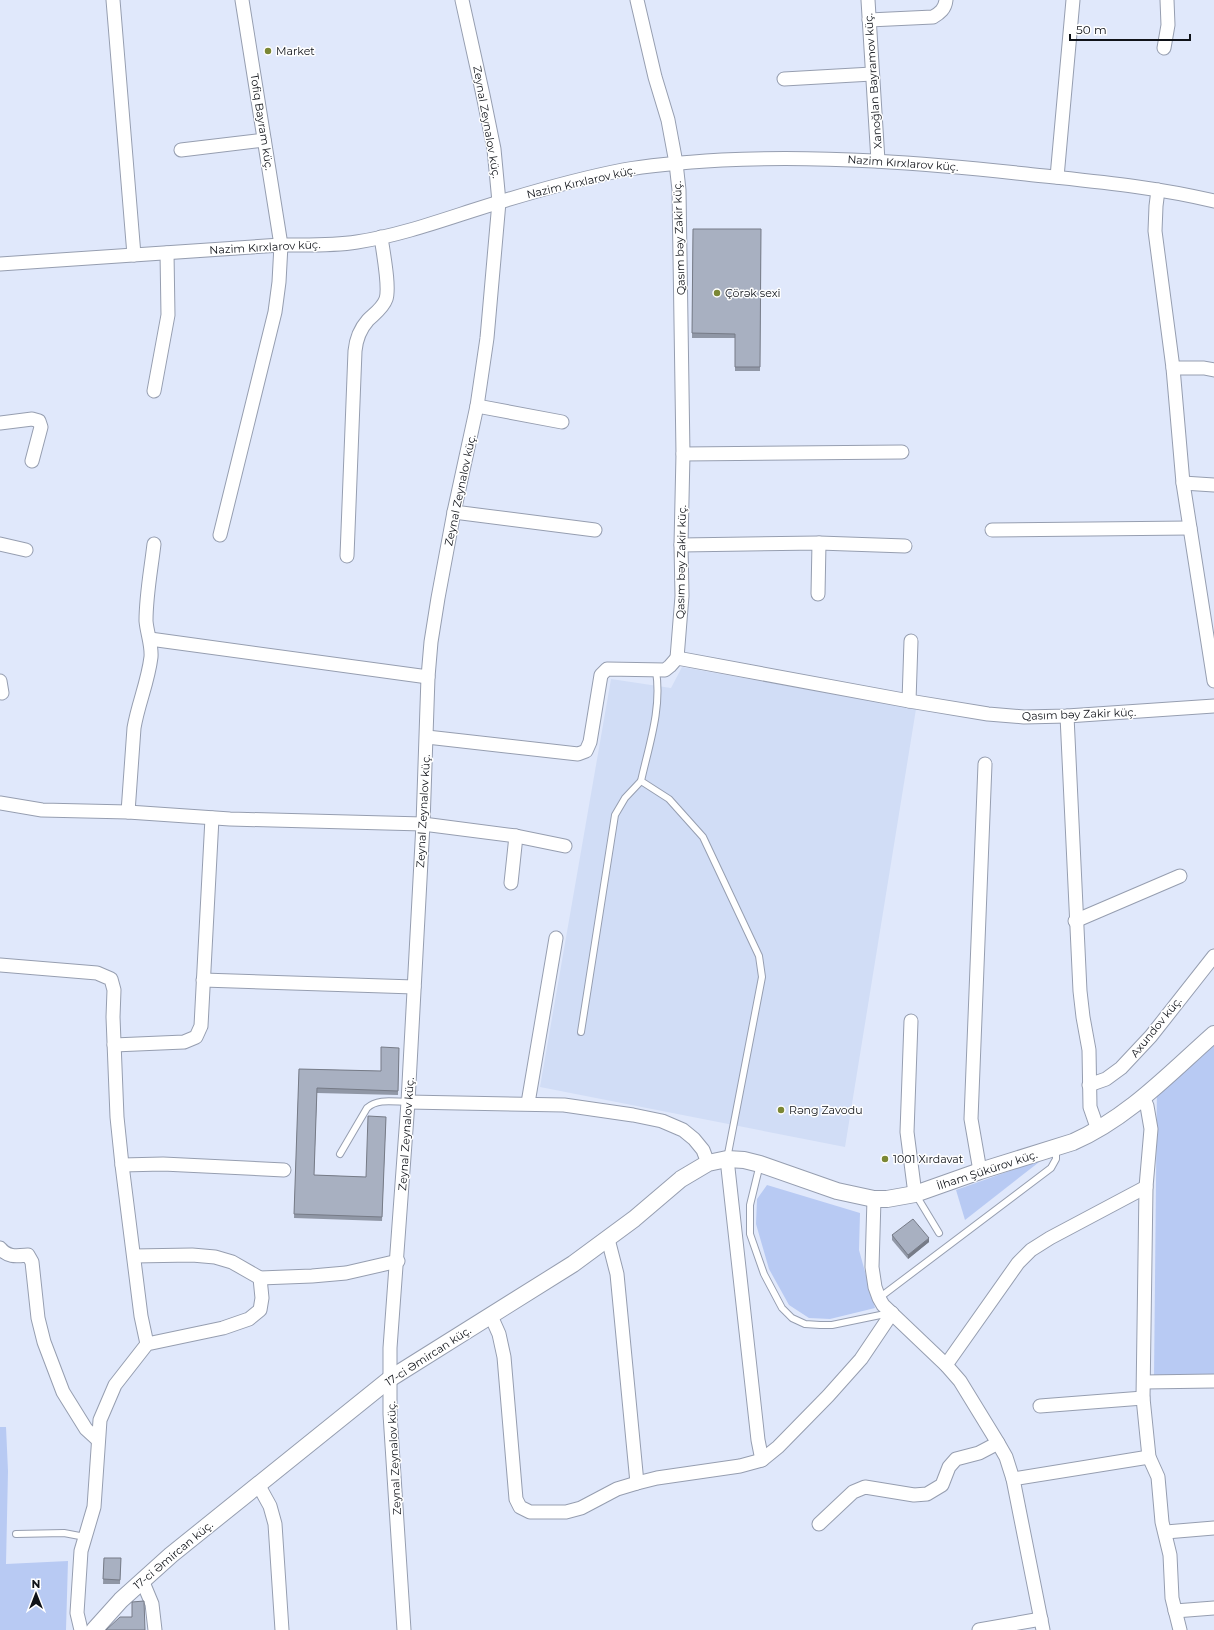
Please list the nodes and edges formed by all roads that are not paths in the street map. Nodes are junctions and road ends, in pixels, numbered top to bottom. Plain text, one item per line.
1 (113, 0) edge
2 (242, 0) edge
3 (462, 0) edge
4 (637, 0) edge
5 (868, 0) edge
6 (946, 0) edge
7 (1073, 0) edge
8 (1167, 0) edge
9 (869, 20) junction
10 (1164, 48) dead end
11 (872, 74) junction
12 (784, 78) dead end
13 (264, 140) junction
14 (181, 150) dead end
15 (878, 161) junction
16 (676, 163) junction
17 (1058, 177) junction
18 (1158, 190) junction
19 (1214, 200) edge
20 (499, 202) junction
21 (381, 237) junction
22 (281, 245) junction
23 (167, 253) junction
24 (134, 255) junction
25 (0, 264) edge
26 (1173, 368) junction
27 (1214, 370) edge
28 (154, 391) dead end
29 (477, 406) junction
30 (562, 422) dead end
31 (0, 423) edge
32 (902, 452) dead end
33 (683, 454) junction
34 (32, 461) dead end
35 (1183, 484) junction
36 (1214, 485) edge
37 (454, 512) junction
38 (1190, 528) junction
39 (595, 530) dead end
40 (992, 530) dead end
41 (220, 535) dead end
42 (819, 542) junction
43 (0, 544) edge
44 (154, 544) dead end
45 (681, 545) junction
46 (905, 546) dead end
47 (26, 550) dead end
48 (346, 556) dead end
49 (818, 594) dead end
50 (150, 640) junction
51 (911, 641) dead end
52 (677, 658) junction
53 (656, 671) junction
54 (428, 677) junction
55 (1214, 681) edge
56 (909, 701) junction
57 (1214, 706) edge
58 (1067, 716) junction
59 (427, 737) junction
60 (985, 764) dead end
61 (641, 780) junction
62 (0, 803) edge
63 (128, 812) junction
64 (212, 818) junction
65 (423, 824) junction
66 (516, 836) junction
67 (565, 846) dead end
68 (1180, 876) dead end
69 (511, 883) dead end
70 (1076, 921) junction
71 (556, 938) dead end
72 (1214, 956) edge
73 (0, 965) edge
74 (203, 980) junction
75 (414, 987) junction
76 (911, 1021) dead end
77 (581, 1032) dead end
78 (1214, 1034) edge
79 (114, 1045) junction
80 (1089, 1085) junction
81 (1143, 1097) junction
82 (408, 1102) junction
83 (528, 1104) junction
84 (1098, 1130) junction
85 (1056, 1148) junction
86 (340, 1154) dead end
87 (727, 1159) junction
88 (708, 1163) junction
89 (760, 1164) junction
90 (122, 1165) junction
91 (284, 1170) dead end
92 (980, 1171) junction
93 (1146, 1187) junction
94 (915, 1194) junction
95 (874, 1199) junction
96 (939, 1232) dead end
97 (608, 1240) junction
98 (0, 1248) edge
99 (134, 1256) junction
100 (398, 1261) junction
101 (260, 1278) junction
102 (879, 1298) junction
103 (892, 1313) junction
104 (491, 1316) junction
105 (147, 1344) junction
106 (946, 1365) junction
107 (391, 1378) junction
108 (1214, 1381) edge
109 (1144, 1382) junction
110 (1143, 1398) junction
111 (1040, 1406) dead end
112 (98, 1440) junction
113 (998, 1443) junction
114 (1149, 1457) junction
115 (762, 1460) junction
116 (1013, 1479) junction
117 (637, 1482) junction
118 (259, 1486) junction
119 (819, 1524) dead end
120 (1214, 1528) edge
121 (1166, 1532) junction
122 (16, 1534) dead end
123 (85, 1537) junction
124 (142, 1580) junction
125 (1214, 1608) edge
126 (1175, 1611) junction
127 (1042, 1624) edge
128 (81, 1630) edge
129 (94, 1630) edge
130 (155, 1630) edge
131 (282, 1630) edge
132 (404, 1630) edge
133 (979, 1630) edge
134 (1180, 1630) edge

1 - 24 street
2 - 13 street, Tofiq Bayram küç.
3 - 20 street, Zeynal Zeynalov küç.
4 - 16 street, Qasım bəy Zakir küç.
5 - 9 street, Xanoğlan Bayramov küç.
6 - 9 street
7 - 17 street
8 - 10 street
9 - 11 street, Xanoğlan Bayramov küç.
11 - 12 street
11 - 15 street, Xanoğlan Bayramov küç.
13 - 14 street
13 - 22 street, Tofiq Bayram küç.
15 - 16 street, Nazim Kırxlarov küç.
15 - 17 street, Nazim Kırxlarov küç.
16 - 20 street, Nazim Kırxlarov küç.
16 - 33 street, Qasım bəy Zakir küç.
17 - 18 street, Nazim Kırxlarov küç.
18 - 19 street, Nazim Kırxlarov küç.
18 - 26 street
20 - 21 street, Nazim Kırxlarov küç.
20 - 29 street, Zeynal Zeynalov küç.
21 - 22 street, Nazim Kırxlarov küç.
21 - 48 street
22 - 23 street, Nazim Kırxlarov küç.
22 - 41 street, Tofiq Bayram küç.
23 - 24 street, Nazim Kırxlarov küç.
23 - 28 street
24 - 25 street, Nazim Kırxlarov küç.
26 - 27 street
26 - 35 street
29 - 30 street
29 - 37 street, Zeynal Zeynalov küç.
31 - 34 street
32 - 33 street
33 - 45 street, Qasım bəy Zakir küç.
35 - 36 street
35 - 38 street
37 - 39 street
37 - 54 street, Zeynal Zeynalov küç.
38 - 40 street
38 - 55 street
42 - 45 street
42 - 46 street
42 - 49 street
43 - 47 street
44 - 50 street
45 - 52 street, Qasım bəy Zakir küç.
50 - 54 street
50 - 63 street
51 - 56 street
52 - 53 street
52 - 56 street, Qasım bəy Zakir küç.
53 - 59 street
53 - 61 lane
54 - 59 street, Zeynal Zeynalov küç.
56 - 58 street, Qasım bəy Zakir küç.
57 - 58 street, Qasım bəy Zakir küç.
58 - 70 street
59 - 65 street, Zeynal Zeynalov küç.
60 - 92 street
61 - 77 lane
61 - 87 lane
62 - 63 street
63 - 64 street
64 - 65 street
64 - 74 street
65 - 66 street
65 - 75 street, Zeynal Zeynalov küç.
66 - 67 street
66 - 69 street
68 - 70 street
70 - 80 street
71 - 83 street
72 - 80 street, Axundov küç.
73 - 79 street
74 - 75 street
74 - 79 street
75 - 82 street, Zeynal Zeynalov küç.
76 - 94 street
78 - 81 street, İlham Şükürov küç.
79 - 90 street
80 - 84 street
81 - 84 street, İlham Şükürov küç.
81 - 93 street
82 - 83 street
82 - 86 lane
82 - 100 street, Zeynal Zeynalov küç.
83 - 88 street
84 - 85 street, İlham Şükürov küç.
85 - 92 street, İlham Şükürov küç.
85 - 102 lane
87 - 88 street, 17-ci Əmircan küç.
87 - 89 street, İlham Şükürov küç.
87 - 115 street
88 - 97 street, 17-ci Əmircan küç.
89 - 95 street, İlham Şükürov küç.
89 - 103 lane
90 - 91 street
90 - 99 street
92 - 94 street, İlham Şükürov küç.
93 - 106 street
93 - 109 street
94 - 95 street, İlham Şükürov küç.
94 - 96 lane
95 - 102 street
97 - 104 street, 17-ci Əmircan küç.
97 - 117 street
98 - 112 street
99 - 101 street
99 - 105 street
100 - 101 street
100 - 107 street, Zeynal Zeynalov küç.
101 - 105 street
102 - 103 street
103 - 106 street
103 - 115 street
104 - 107 street, 17-ci Əmircan küç.
104 - 117 street
105 - 112 street
106 - 113 street
107 - 118 street, 17-ci Əmircan küç.
107 - 132 street, Zeynal Zeynalov küç.
108 - 109 street
109 - 110 street
110 - 111 street
110 - 114 street
112 - 123 street
113 - 116 street
113 - 119 street
114 - 116 street
114 - 121 street
115 - 117 street
116 - 127 street
118 - 124 street, 17-ci Əmircan küç.
118 - 131 street
120 - 121 street
121 - 126 street
122 - 123 lane
123 - 128 street
124 - 129 street, 17-ci Əmircan küç.
124 - 130 street
125 - 126 street
126 - 134 street
127 - 133 street

